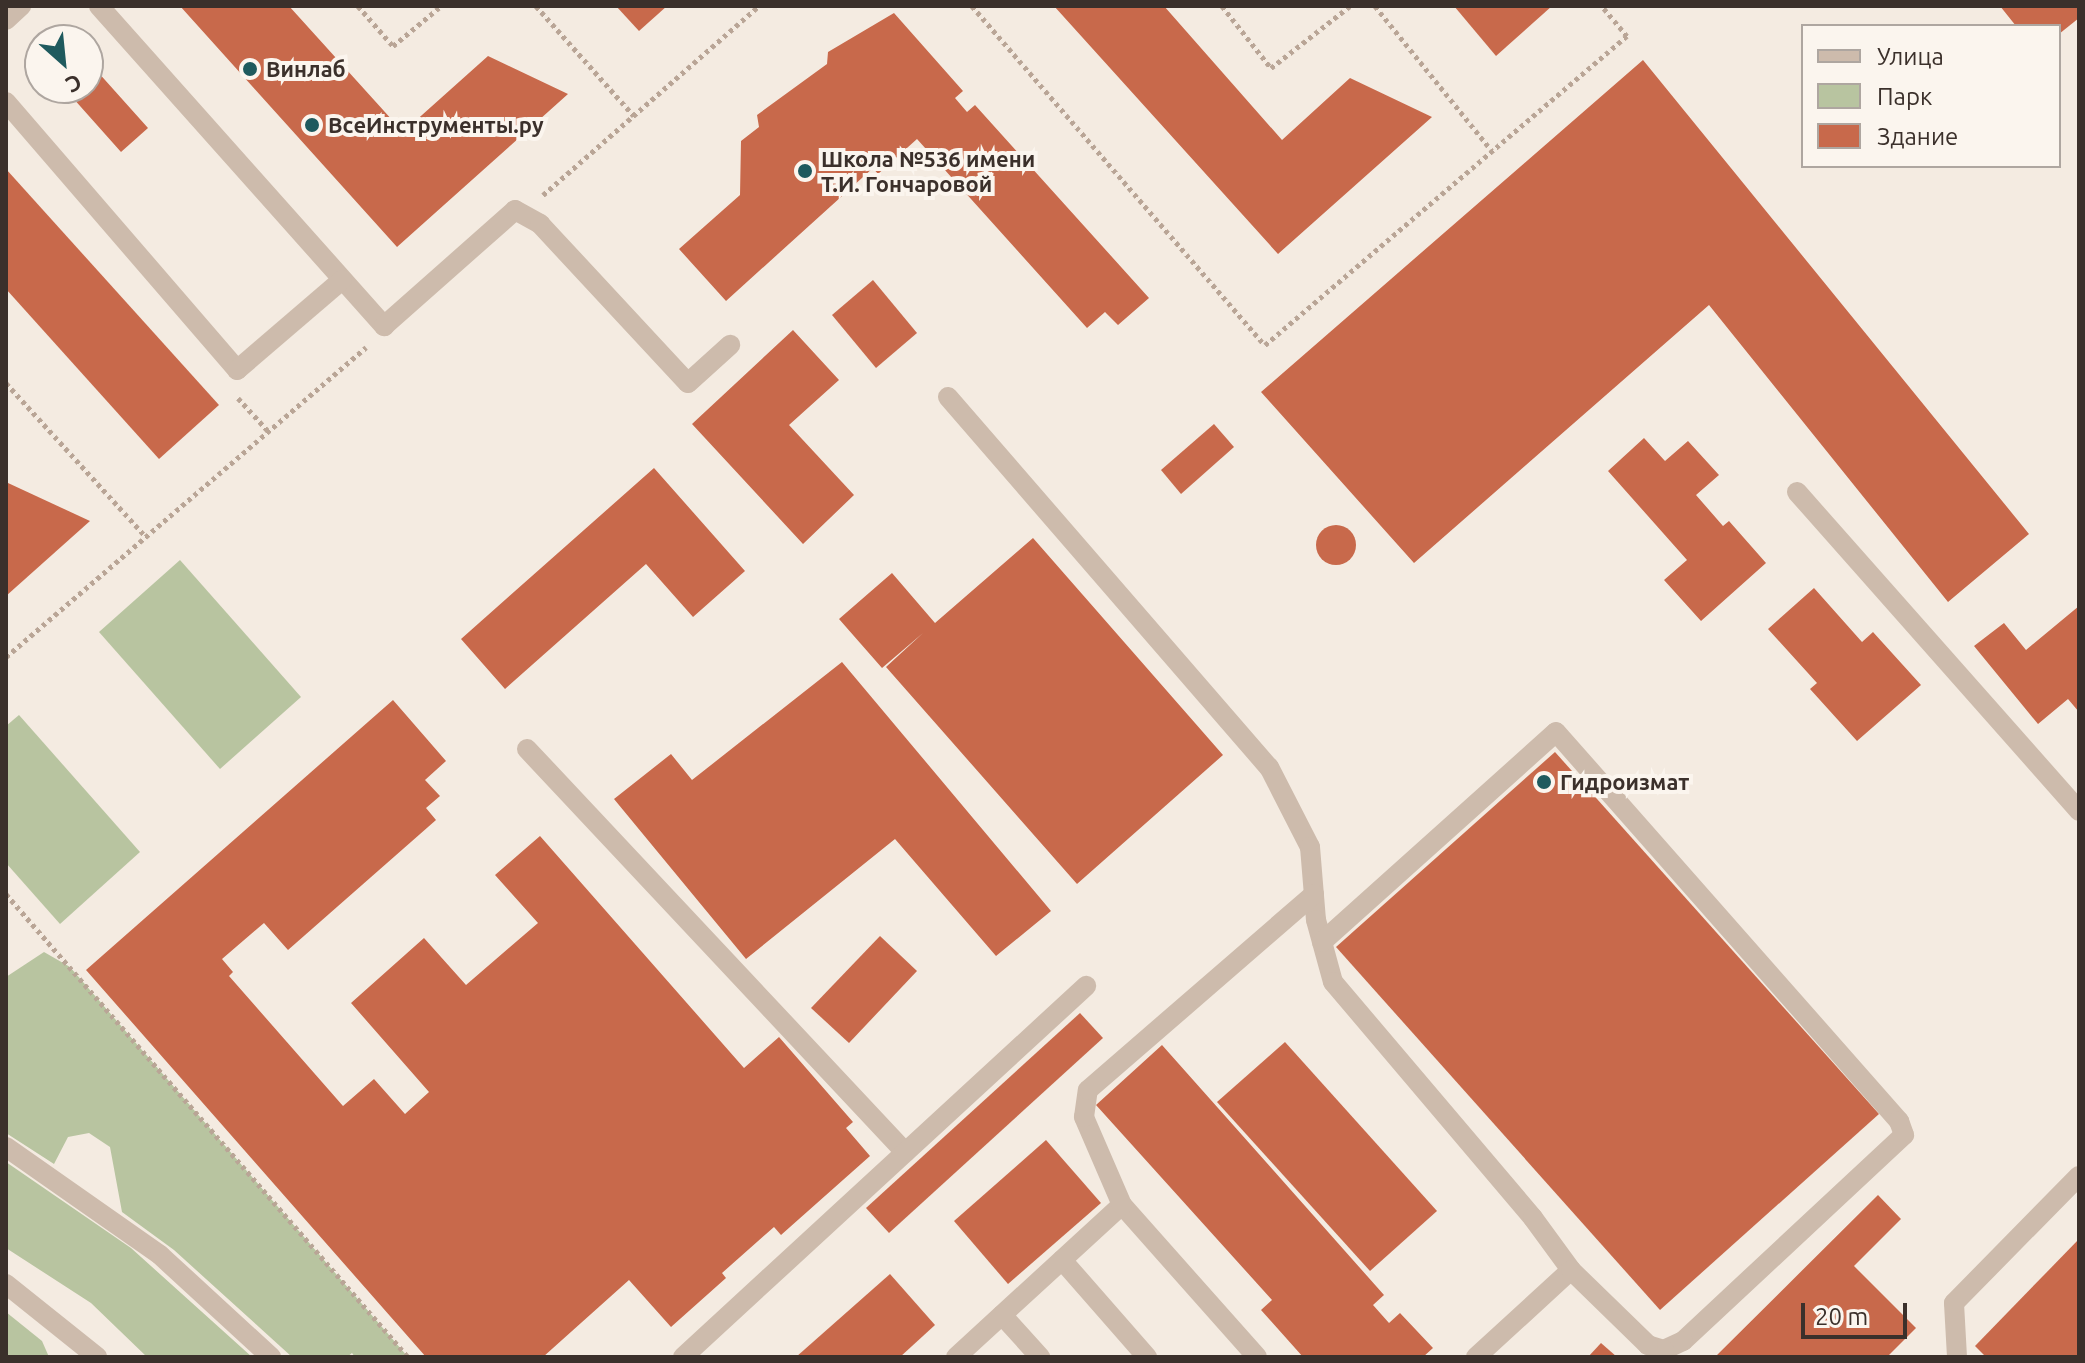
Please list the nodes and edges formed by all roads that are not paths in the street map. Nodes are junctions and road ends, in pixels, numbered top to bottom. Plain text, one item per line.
1 (99, 6) edge
2 (6, 102) edge
3 (342, 280) junction
4 (730, 345) dead end
5 (948, 397) dead end
6 (1797, 492) dead end
7 (527, 749) dead end
8 (2079, 811) edge
9 (1314, 894) junction
10 (1322, 942) junction
11 (1086, 986) dead end
12 (6, 1147) edge
13 (905, 1152) junction
14 (2079, 1176) edge
15 (1122, 1205) junction
16 (1062, 1260) junction
17 (1571, 1270) junction
18 (6, 1284) edge
19 (1002, 1315) junction
20 (94, 1356) edge
21 (271, 1357) edge
22 (683, 1357) edge
23 (956, 1357) edge
24 (1040, 1357) edge
25 (1147, 1357) edge
26 (1257, 1357) edge
27 (1476, 1357) edge
28 (1957, 1357) edge

1 - 3 street
2 - 3 street
3 - 4 street
5 - 9 street
6 - 8 street
7 - 13 street
9 - 10 street
9 - 15 street
10 - 17 street
10 - 17 street
11 - 13 street
12 - 21 street
13 - 22 street
14 - 28 street
15 - 16 street
15 - 26 street
16 - 19 street
16 - 25 street
17 - 27 street
18 - 20 street
19 - 23 street
19 - 24 street

